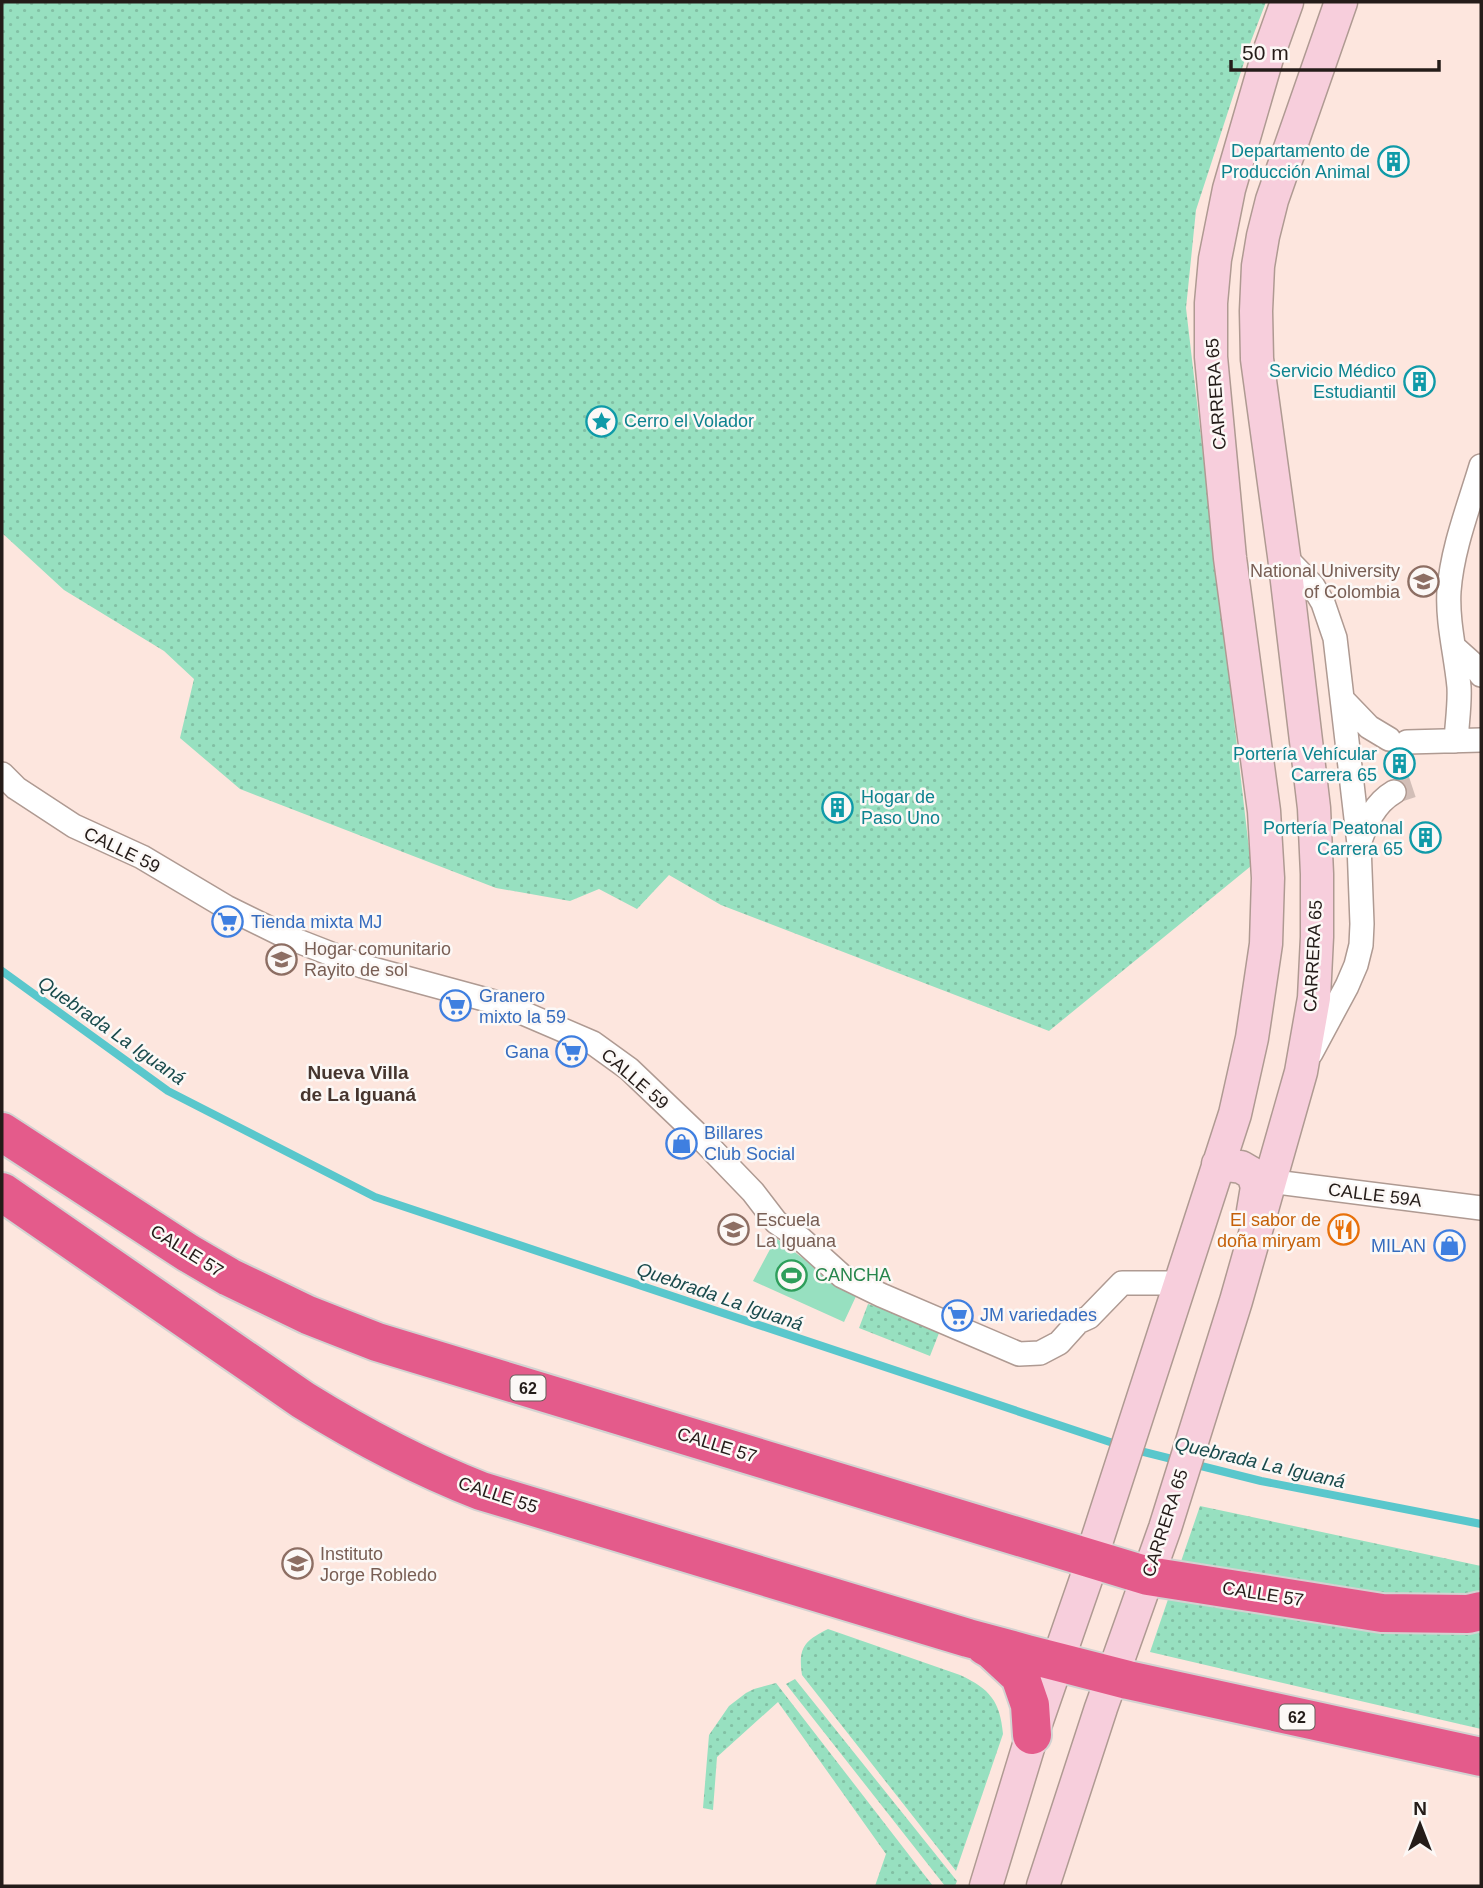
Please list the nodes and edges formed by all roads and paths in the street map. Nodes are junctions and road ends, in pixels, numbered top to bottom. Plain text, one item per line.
1 (1287, 2) edge
2 (1341, 2) edge
3 (1481, 466) edge
4 (1284, 556) junction
5 (1455, 648) junction
6 (1481, 676) edge
7 (1343, 700) junction
8 (1481, 740) edge
9 (1456, 741) junction
10 (2, 774) edge
11 (1394, 792) tunnel mouth
12 (1359, 844) junction
13 (1301, 1072) junction
14 (2, 1132) edge
15 (1218, 1164) junction
16 (1269, 1181) junction
17 (2, 1192) edge
18 (1481, 1208) edge
19 (1239, 1288) junction
20 (1177, 1291) junction
21 (1093, 1559) junction
22 (1148, 1576) junction
23 (1475, 1612) edge
24 (968, 1638) junction
25 (1057, 1662) junction
26 (1114, 1676) junction
27 (1032, 1735) junction
28 (1481, 1757) edge
29 (986, 1886) edge
30 (1043, 1886) edge

1 - 15 main road, CARRERA 65
2 - 4 main road, CARRERA 65
3 - 5 street
4 - 7 street
4 - 13 main road, CARRERA 65
5 - 6 street
5 - 9 street
7 - 9 street
7 - 12 street
8 - 9 street
10 - 20 street, CALLE 59
11 - 12 street
12 - 13 street
13 - 16 main road, CARRERA 65
14 - 21 highway, CALLE 57 / 62
15 - 19 main road
15 - 20 main road, CARRERA 65
16 - 18 street, CALLE 59A
16 - 19 main road, CARRERA 65
17 - 24 highway, CALLE 55 / 62
19 - 22 main road, CARRERA 65
20 - 21 main road, CARRERA 65
21 - 22 highway, CALLE 57 / 62
21 - 25 main road, CARRERA 65
22 - 23 highway, CALLE 57 / 62
22 - 26 main road, CARRERA 65
24 - 25 highway, CALLE 55 / 62
24 - 27 highway
25 - 26 highway, 62
25 - 27 main road, CARRERA 65
26 - 28 highway, 62
26 - 30 main road, CARRERA 65
27 - 29 main road, CARRERA 65

